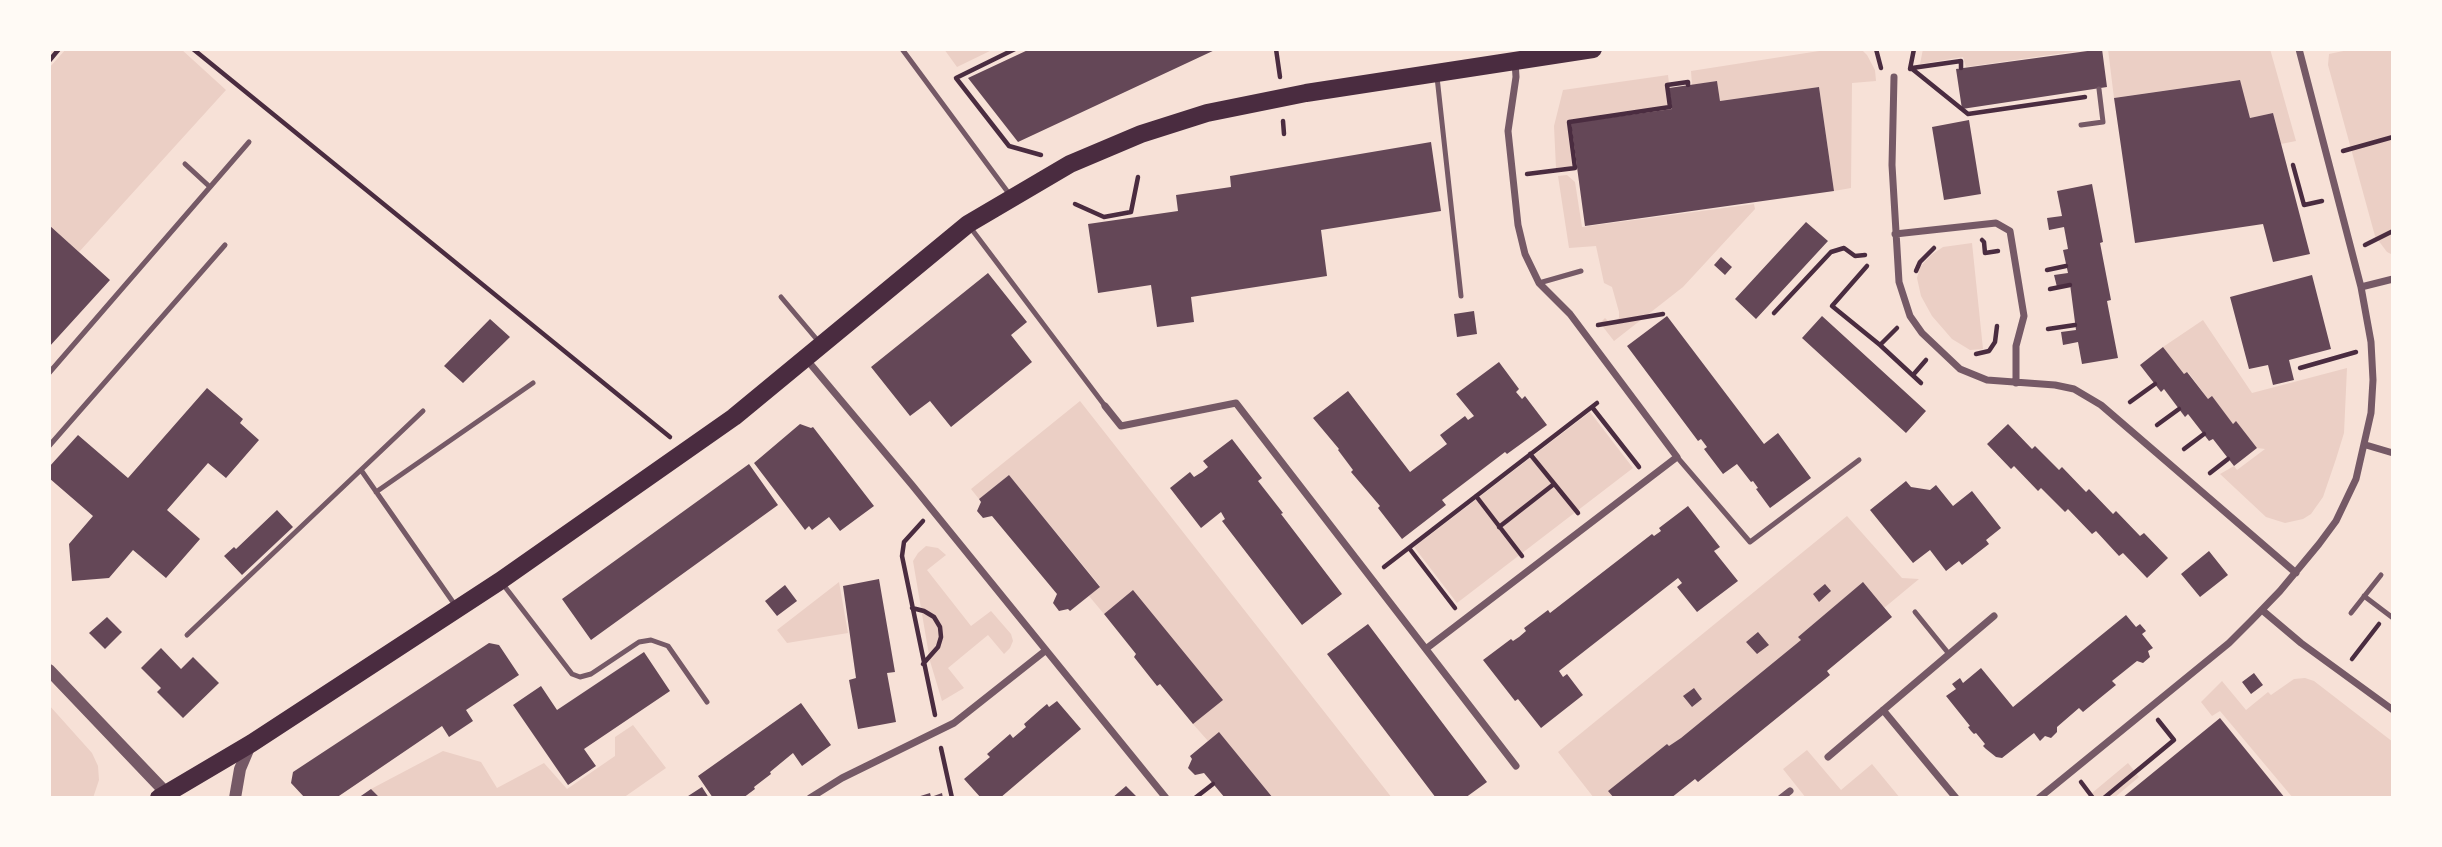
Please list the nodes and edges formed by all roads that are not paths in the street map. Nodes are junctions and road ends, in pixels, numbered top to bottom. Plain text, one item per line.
1 (902, 49) edge
2 (1593, 49) edge
3 (2299, 49) edge
4 (1514, 60) junction
5 (1436, 74) junction
6 (1894, 77) dead end
7 (2099, 92) road end
8 (2081, 125) dead end
9 (249, 142) dead end
10 (185, 164) dead end
11 (210, 187) junction
12 (1012, 198) junction
13 (968, 224) junction
14 (1895, 234) junction
15 (225, 246) dead end
16 (1581, 271) dead end
17 (2393, 279) edge
18 (1539, 283) junction
19 (2361, 287) junction
20 (1461, 296) dead end
21 (781, 297) dead end
22 (821, 344) junction
23 (804, 358) junction
24 (49, 373) edge
25 (533, 383) dead end
26 (2016, 383) junction
27 (1105, 406) joint
28 (423, 411) dead end
29 (2366, 445) junction
30 (49, 446) edge
31 (2393, 453) edge
32 (1677, 457) junction
33 (1859, 460) dead end
34 (361, 470) junction
35 (376, 492) junction
36 (2296, 573) junction
37 (2381, 575) dead end
38 (500, 581) junction
39 (2364, 596) junction
40 (458, 609) junction
41 (2262, 610) junction
42 (1915, 612) dead end
43 (2351, 613) dead end
44 (1993, 616) dead end
45 (2393, 618) edge
46 (187, 635) dead end
47 (1427, 648) junction
48 (1045, 651) junction
49 (1949, 654) junction
50 (49, 670) edge
51 (707, 702) dead end
52 (1883, 710) junction
53 (2393, 710) edge
54 (251, 743) junction
55 (1828, 757) dead end
56 (1516, 766) dead end
57 (1790, 791) dead end
58 (166, 796) edge
59 (235, 798) edge
60 (810, 798) edge
61 (1166, 798) edge
62 (1781, 798) edge
63 (1956, 798) edge
64 (2039, 798) edge

1 - 12 lane
2 - 4 main road
3 - 19 street
4 - 5 main road
4 - 18 street
5 - 12 main road
5 - 20 lane
6 - 14 street
7 - 8 lane
9 - 11 lane
10 - 11 lane
11 - 24 lane
12 - 13 main road
13 - 22 main road
13 - 27 lane
14 - 26 street
14 - 26 street
15 - 30 lane
16 - 18 lane
17 - 19 street
18 - 32 street
19 - 29 street
21 - 22 lane
22 - 23 main road
23 - 38 main road
23 - 48 street
25 - 35 lane
26 - 36 street
27 - 47 street
28 - 34 lane
29 - 31 street
29 - 36 street
32 - 33 lane
32 - 47 street
34 - 35 lane
34 - 46 lane
35 - 40 lane
36 - 41 street
37 - 39 lane
38 - 40 main road
38 - 51 lane
39 - 43 lane
39 - 45 lane
40 - 54 main road
41 - 53 street
41 - 64 street
42 - 49 lane
44 - 49 street
47 - 56 street
48 - 60 street
48 - 61 street
49 - 52 street
50 - 58 street
52 - 55 street
52 - 63 street
54 - 58 main road
54 - 59 street
57 - 62 street

